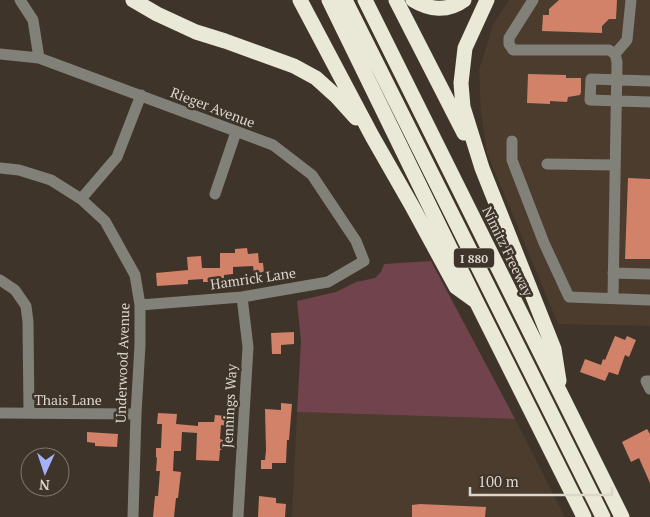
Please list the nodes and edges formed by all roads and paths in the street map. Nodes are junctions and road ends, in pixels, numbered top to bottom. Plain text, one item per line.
1 (20, 0) edge
2 (133, 0) edge
3 (300, 0) edge
4 (329, 0) edge
5 (345, 0) edge
6 (365, 0) edge
7 (396, 0) edge
8 (413, 0) edge
9 (464, 0) edge
10 (487, 0) edge
11 (533, 0) edge
12 (631, 0) edge
13 (0, 54) edge
14 (614, 54) junction
15 (39, 58) junction
16 (616, 80) junction
17 (650, 81) edge
18 (141, 95) junction
19 (615, 101) junction
20 (650, 102) edge
21 (236, 132) junction
22 (372, 136) junction
23 (512, 141) dead end
24 (547, 164) dead end
25 (615, 165) junction
26 (0, 168) edge
27 (482, 168) junction
28 (215, 194) dead end
29 (81, 199) junction
30 (364, 261) joint
31 (614, 273) junction
32 (650, 274) edge
33 (0, 280) edge
34 (242, 297) junction
35 (613, 298) junction
36 (650, 300) edge
37 (476, 301) junction
38 (140, 305) junction
39 (561, 394) junction
40 (0, 413) edge
41 (29, 413) junction
42 (136, 414) junction
43 (133, 517) edge
44 (238, 517) edge
45 (584, 517) edge
46 (603, 517) edge
47 (622, 517) edge

1 - 15 street
2 - 22 highway
3 - 22 highway
4 - 37 highway, I 880
5 - 46 highway, I 880
6 - 39 highway, Nimitz Freeway / I 880
7 - 27 highway
8 - 9 highway
10 - 27 highway
11 - 14 street
12 - 14 street
13 - 15 street, Rieger Avenue
14 - 16 street
15 - 18 street, Rieger Avenue
16 - 17 street
16 - 19 street
16 - 19 street
18 - 21 street, Rieger Avenue
18 - 29 street
19 - 20 street
19 - 25 street
21 - 28 street
21 - 30 street, Rieger Avenue
22 - 37 highway
23 - 35 street
24 - 25 street
25 - 31 street
26 - 29 street, Underwood Avenue
27 - 39 highway
29 - 38 street, Underwood Avenue
30 - 34 street, Hamrick Lane
31 - 32 street
31 - 35 street
33 - 41 street
34 - 38 street, Hamrick Lane
34 - 44 street, Jennings Way
35 - 36 street
37 - 45 highway, I 880
38 - 42 street, Underwood Avenue
39 - 47 highway, Nimitz Freeway / I 880
40 - 41 street, Thais Lane
41 - 42 street, Thais Lane
42 - 43 street, Underwood Avenue

